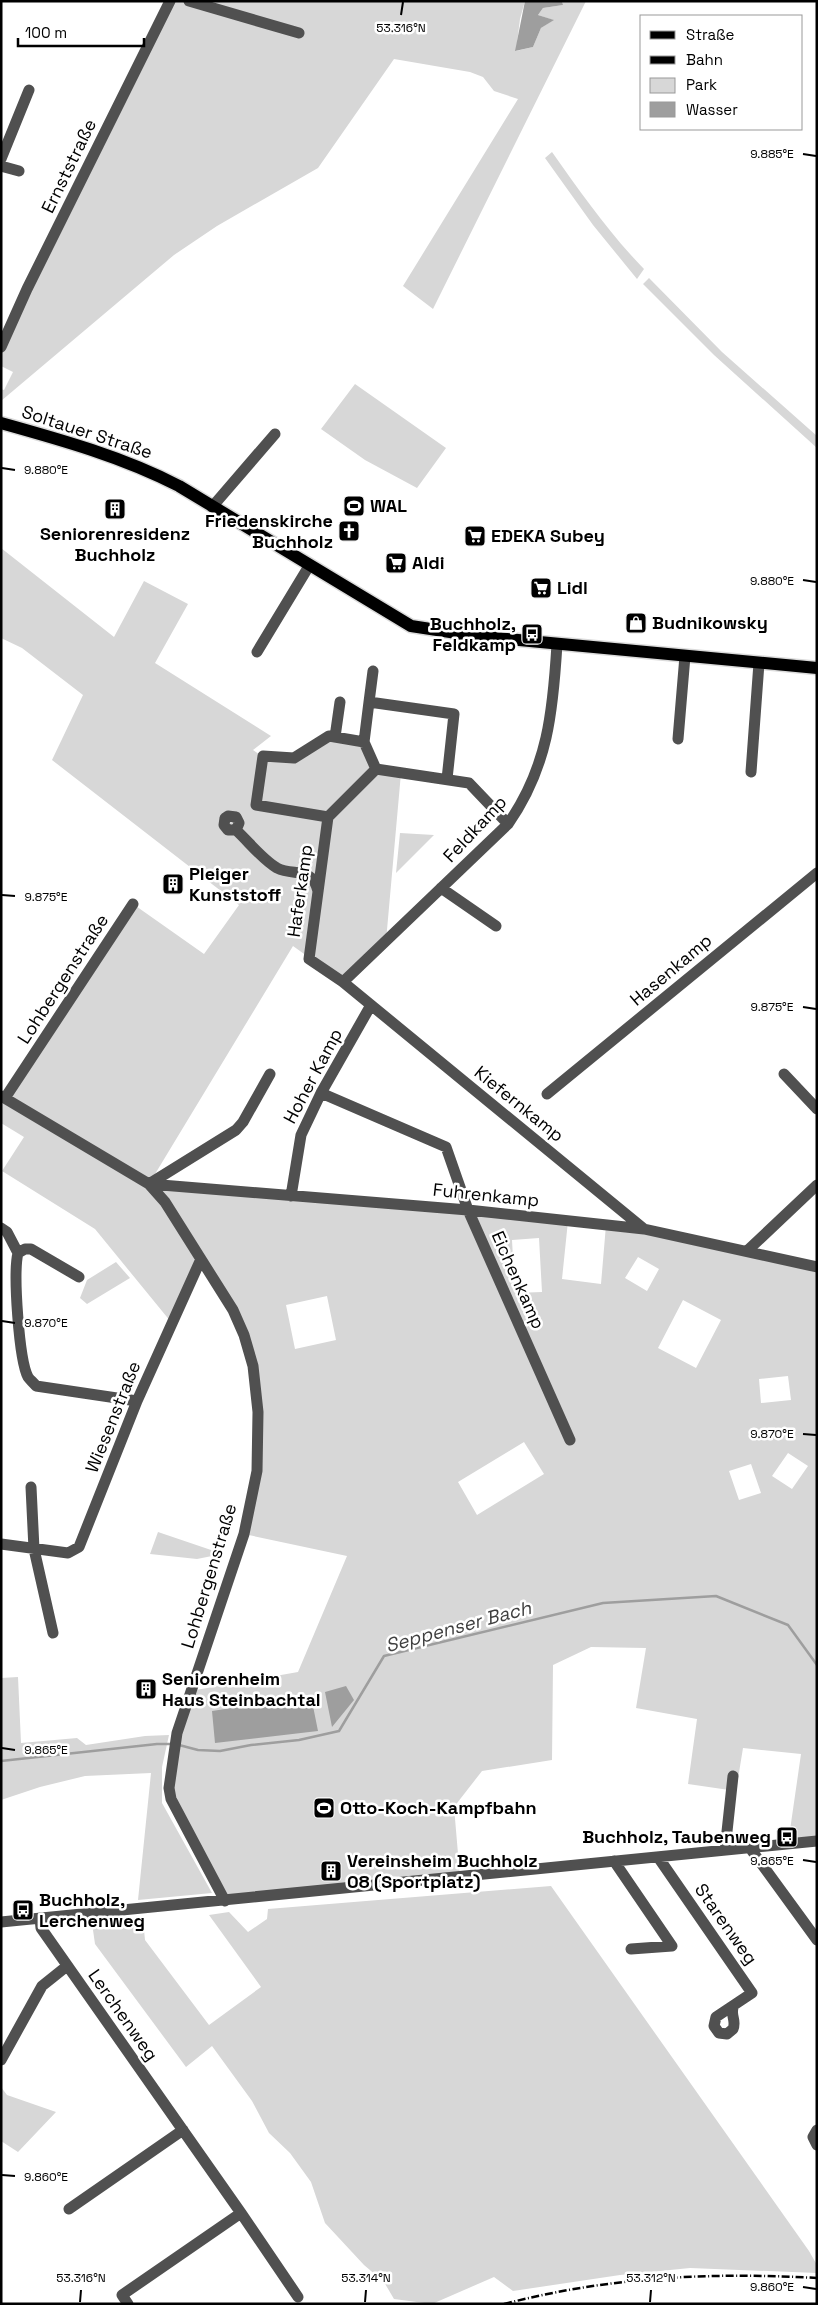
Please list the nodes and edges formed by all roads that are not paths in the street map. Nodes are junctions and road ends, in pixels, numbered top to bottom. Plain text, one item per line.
1 (170, 1) edge
2 (189, 1) edge
3 (299, 33) dead end
4 (29, 90) dead end
5 (1, 159) edge
6 (1, 166) edge
7 (19, 171) dead end
8 (1, 347) edge
9 (1, 423) edge
10 (275, 434) dead end
11 (212, 507) junction
12 (310, 566) junction
13 (557, 644) junction
14 (257, 652) dead end
15 (685, 656) junction
16 (759, 663) junction
17 (817, 668) edge
18 (374, 671) dead end
19 (340, 702) dead end
20 (369, 702) junction
21 (335, 737) junction
22 (678, 739) dead end
23 (364, 742) junction
24 (376, 769) junction
25 (751, 772) dead end
26 (447, 779) junction
27 (328, 817) junction
28 (508, 824) junction
29 (236, 830) dead end
30 (817, 872) edge
31 (441, 888) junction
32 (318, 892) junction
33 (133, 904) dead end
34 (496, 926) dead end
35 (343, 982) junction
36 (371, 1006) junction
37 (270, 1074) dead end
38 (784, 1074) dead end
39 (320, 1093) junction
40 (547, 1094) dead end
41 (3, 1097) edge
42 (817, 1109) edge
43 (149, 1184) junction
44 (817, 1185) edge
45 (291, 1196) junction
46 (468, 1210) junction
47 (1, 1228) edge
48 (644, 1229) junction
49 (748, 1251) junction
50 (18, 1253) junction
51 (201, 1259) junction
52 (817, 1267) edge
53 (79, 1276) dead end
54 (137, 1401) junction
55 (570, 1440) dead end
56 (31, 1487) dead end
57 (1, 1544) edge
58 (34, 1549) junction
59 (53, 1633) dead end
60 (733, 1776) dead end
61 (817, 1841) edge
62 (750, 1848) junction
63 (725, 1850) junction
64 (658, 1857) junction
65 (614, 1861) junction
66 (225, 1901) junction
67 (40, 1918) junction
68 (1, 1922) edge
69 (817, 1940) edge
70 (631, 1948) dead end
71 (67, 1966) junction
72 (734, 2005) dead end
73 (1, 2060) edge
74 (183, 2130) junction
75 (817, 2130) edge
76 (817, 2145) edge
77 (69, 2209) dead end
78 (241, 2213) junction
79 (298, 2297) dead end
80 (128, 2304) edge

1 - 8 street, Ernststraße
2 - 3 street
4 - 5 street
6 - 7 street
9 - 11 main road, Soltauer Straße
10 - 11 street
11 - 12 main road, Soltauer Straße
12 - 13 main road, Soltauer Straße
12 - 14 street
13 - 15 main road, Soltauer Straße
13 - 28 street, Feldkamp
15 - 16 main road, Soltauer Straße
15 - 22 street
16 - 17 main road, Soltauer Straße
16 - 25 street
18 - 20 street
19 - 21 street
20 - 23 street
20 - 26 street
21 - 23 street
21 - 27 street
23 - 24 street
24 - 26 street
24 - 27 street
26 - 28 street
27 - 32 street, Haferkamp
28 - 31 street, Feldkamp
29 - 32 street
30 - 40 street, Hasenkamp
31 - 34 street, Feldkamp
31 - 35 street, Feldkamp
32 - 35 street, Haferkamp
33 - 41 street, Lohbergenstraße
35 - 36 street
36 - 39 street, Hoher Kamp
36 - 48 street, Kiefernkamp
37 - 43 street
38 - 42 street
39 - 45 street, Hoher Kamp
39 - 46 street, Eichenkamp
41 - 43 street, Lohbergenstraße
43 - 45 street, Fuhrenkamp
43 - 51 street, Lohbergenstraße
44 - 49 street
45 - 46 street, Fuhrenkamp
46 - 48 street, Fuhrenkamp
46 - 55 street, Eichenkamp
47 - 50 street
48 - 49 street, Fuhrenkamp
49 - 52 street, Fuhrenkamp
50 - 53 street
50 - 54 street
51 - 54 street, Wiesenstraße
51 - 66 street, Lohbergenstraße
54 - 58 street, Wiesenstraße
56 - 58 street
57 - 58 street, Wiesenstraße
58 - 59 street
60 - 63 street
61 - 62 street
62 - 63 street
62 - 69 street
63 - 64 street
64 - 65 street
64 - 72 street, Starenweg
65 - 66 street
65 - 70 street
66 - 67 street
67 - 68 street
67 - 71 street, Lerchenweg
71 - 73 street
71 - 74 street, Lerchenweg
74 - 77 street
74 - 78 street, Lerchenweg
75 - 76 street
78 - 79 street, Lerchenweg
78 - 80 street

